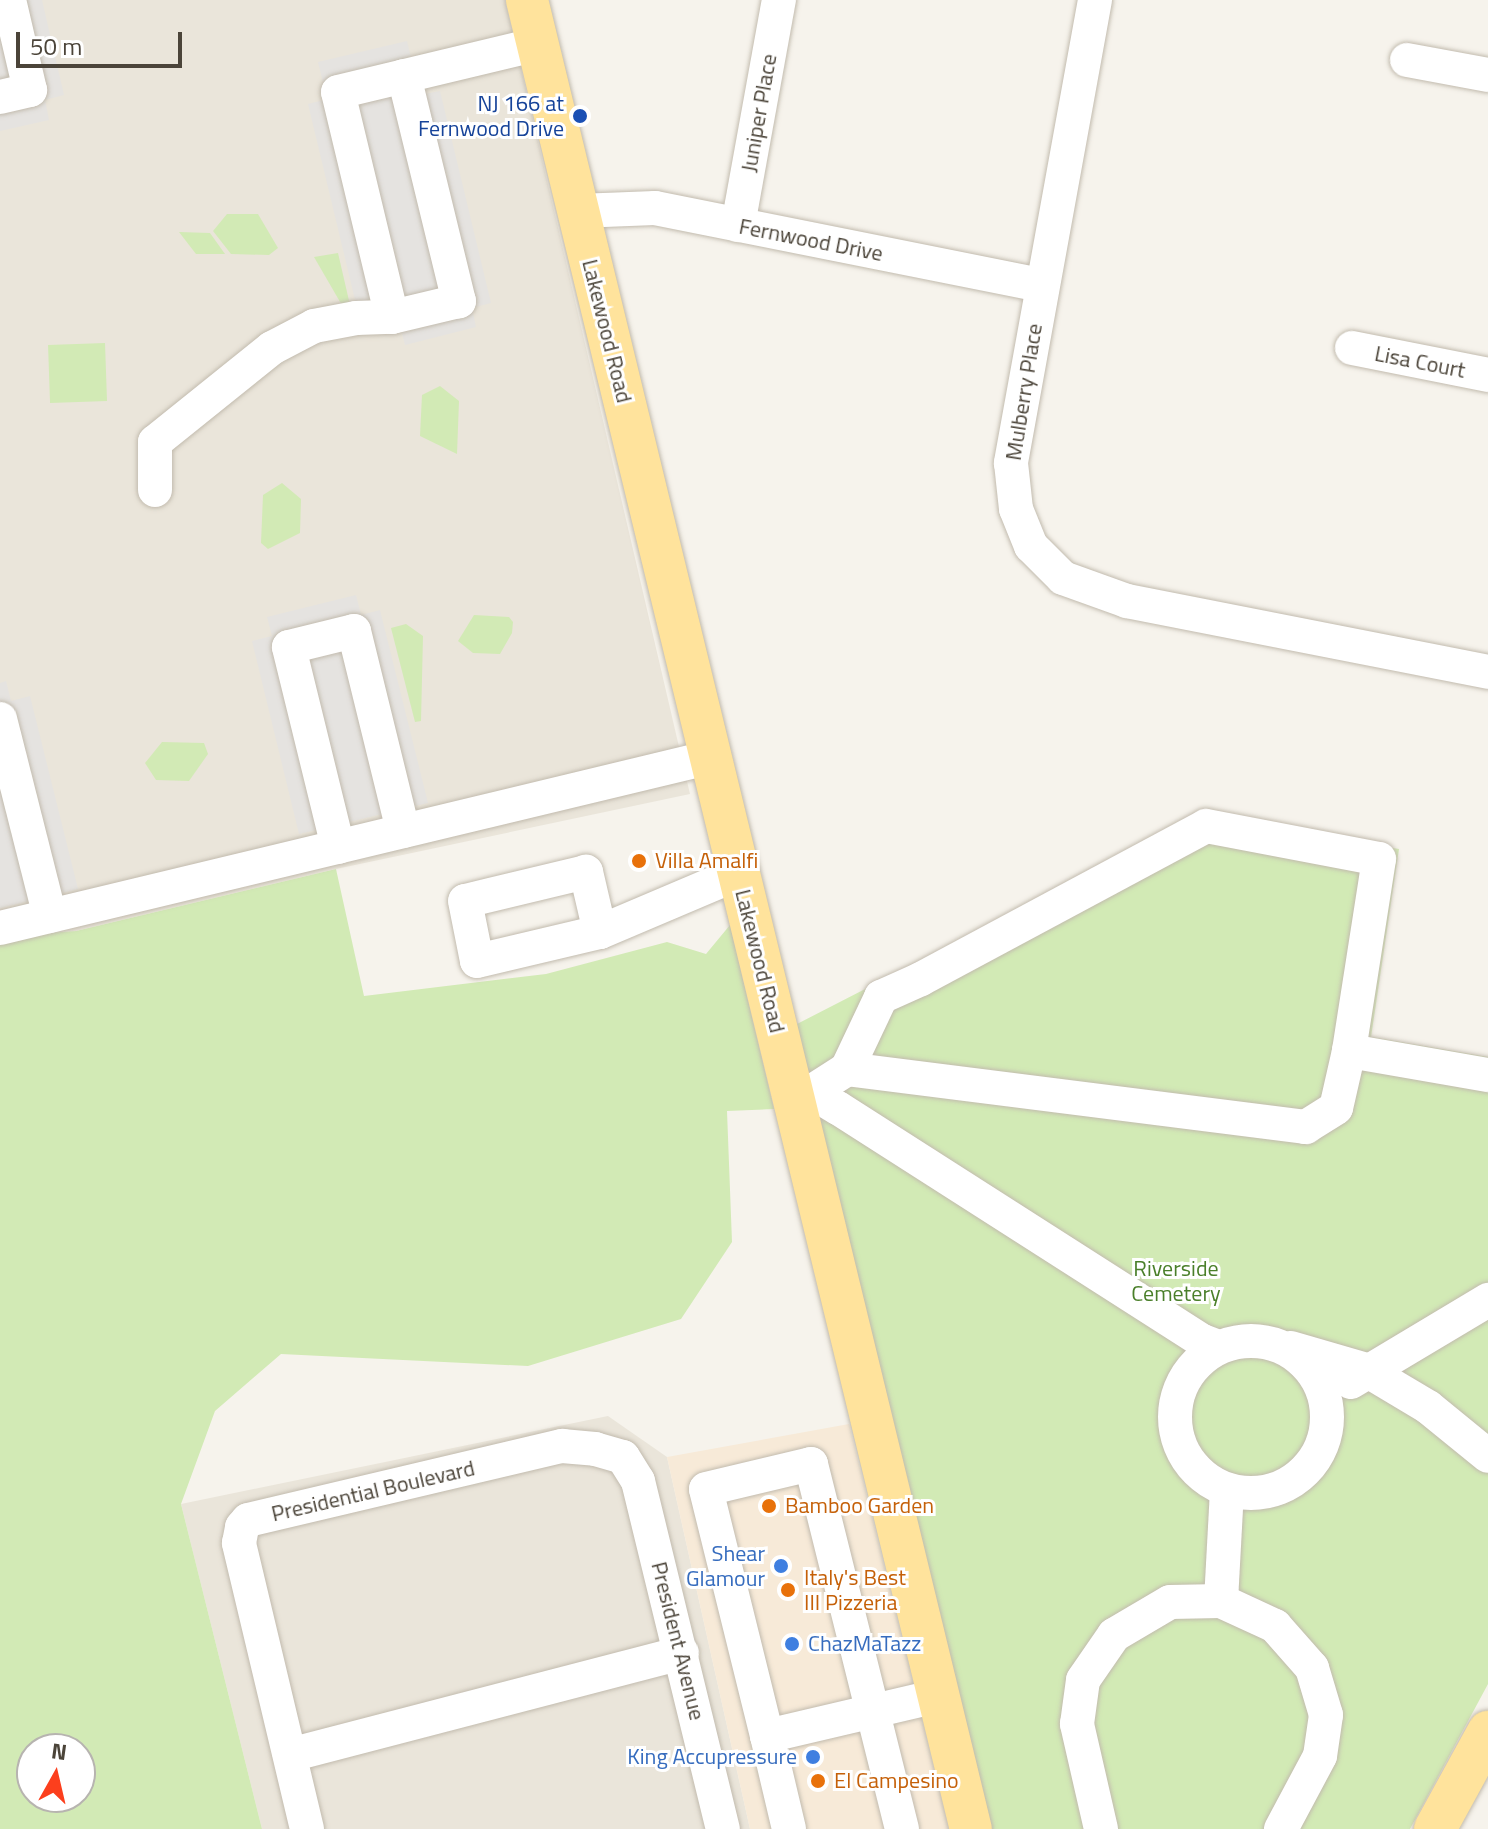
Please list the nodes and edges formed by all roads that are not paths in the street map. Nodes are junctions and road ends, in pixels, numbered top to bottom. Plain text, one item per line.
1 (9, 0) edge
2 (527, 0) edge
3 (779, 0) edge
4 (1095, 0) edge
5 (538, 44) junction
6 (1407, 60) dead end
7 (1488, 75) edge
8 (404, 76) junction
9 (0, 97) edge
10 (578, 211) junction
11 (738, 225) junction
12 (1042, 285) junction
13 (392, 317) junction
14 (1352, 348) dead end
15 (1488, 375) edge
16 (155, 490) dead end
17 (1488, 672) edge
18 (0, 719) edge
19 (711, 757) junction
20 (403, 831) junction
21 (338, 847) junction
22 (739, 873) junction
23 (50, 916) junction
24 (0, 928) edge
25 (600, 932) dead end
26 (1349, 1051) junction
27 (847, 1069) junction
28 (1488, 1075) edge
29 (802, 1091) junction
30 (1488, 1300) edge
31 (1270, 1343) junction
32 (1219, 1347) junction
33 (1366, 1370) junction
34 (1328, 1420) junction
35 (1488, 1456) edge
36 (623, 1457) joint
37 (1227, 1491) junction
38 (1221, 1601) junction
39 (682, 1653) junction
40 (937, 1696) junction
41 (872, 1711) junction
42 (1488, 1732) edge
43 (767, 1736) junction
44 (290, 1755) junction
45 (307, 1829) edge
46 (723, 1829) edge
47 (789, 1829) edge
48 (902, 1829) edge
49 (971, 1829) edge
50 (1101, 1829) edge
51 (1281, 1829) edge
52 (1435, 1829) edge

1 - 9 street
2 - 5 main road, Lakewood Road
3 - 11 street, Juniper Place
4 - 12 street, Mulberry Place
5 - 8 street
5 - 10 main road, Lakewood Road
6 - 7 street
8 - 13 street
8 - 13 street
10 - 11 street, Fernwood Drive
10 - 19 main road, Lakewood Road
11 - 12 street, Fernwood Drive
12 - 17 street, Mulberry Place
13 - 16 street
14 - 15 street, Lisa Court
18 - 23 street
19 - 20 street
19 - 22 main road, Lakewood Road
20 - 21 street
20 - 21 street
21 - 23 street
22 - 25 street
22 - 29 main road, Lakewood Road
23 - 24 street
26 - 27 street
26 - 27 street
26 - 28 street
27 - 29 street
29 - 32 street
29 - 40 main road, Lakewood Road
30 - 33 street
31 - 32 street
31 - 33 street
31 - 34 street
32 - 37 street
33 - 34 street
33 - 35 street
34 - 37 street
36 - 39 street, President Avenue
36 - 44 street, Presidential Boulevard
37 - 38 street
38 - 50 street
38 - 51 street
39 - 44 street
39 - 46 street, President Avenue
40 - 41 street
40 - 49 main road, Lakewood Road
41 - 43 street
41 - 43 street
41 - 48 street
42 - 52 main road
43 - 47 street
44 - 45 street, Presidential Boulevard

